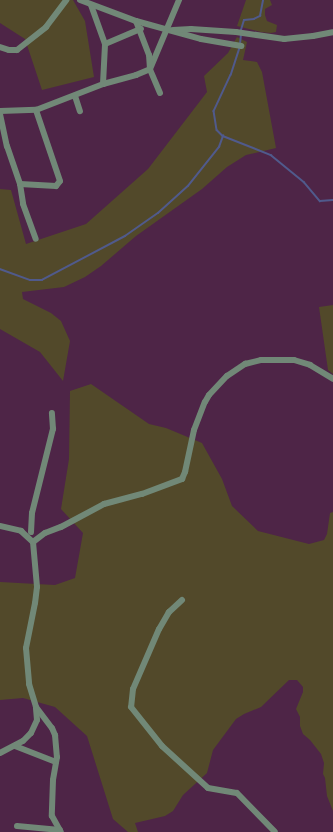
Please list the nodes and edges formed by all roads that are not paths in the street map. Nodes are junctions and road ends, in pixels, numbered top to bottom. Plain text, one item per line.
1 (66, 0) edge
2 (80, 0) edge
3 (179, 0) edge
4 (91, 5) junction
5 (136, 21) junction
6 (140, 29) junction
7 (168, 30) junction
8 (333, 32) edge
9 (105, 44) junction
10 (242, 46) dead end
11 (0, 47) edge
12 (150, 69) junction
13 (103, 84) junction
14 (160, 93) dead end
15 (75, 96) junction
16 (36, 110) junction
17 (0, 111) edge
18 (80, 111) dead end
19 (0, 114) edge
20 (20, 184) junction
21 (36, 239) dead end
22 (333, 379) edge
23 (52, 413) dead end
24 (0, 526) edge
25 (21, 531) junction
26 (31, 532) junction
27 (45, 533) junction
28 (33, 542) junction
29 (182, 600) dead end
30 (36, 707) junction
31 (14, 746) junction
32 (0, 753) edge
33 (56, 762) junction
34 (17, 826) dead end
35 (61, 831) edge
36 (275, 832) edge

1 - 11 street
2 - 4 street
3 - 7 street
4 - 5 street
4 - 9 street
5 - 6 street
5 - 7 street
6 - 9 street
6 - 12 street
7 - 8 street
7 - 10 street
7 - 12 street
9 - 13 street
12 - 13 street
12 - 14 street
13 - 15 street
15 - 16 street
15 - 18 street
16 - 17 street
16 - 20 street
19 - 20 street
20 - 21 street
22 - 27 street
23 - 26 street
24 - 25 street
25 - 26 street
25 - 28 street
26 - 27 street
27 - 28 street
28 - 30 street
29 - 36 street
30 - 31 street
30 - 33 street
31 - 32 street
31 - 33 street
33 - 35 street
34 - 35 street

